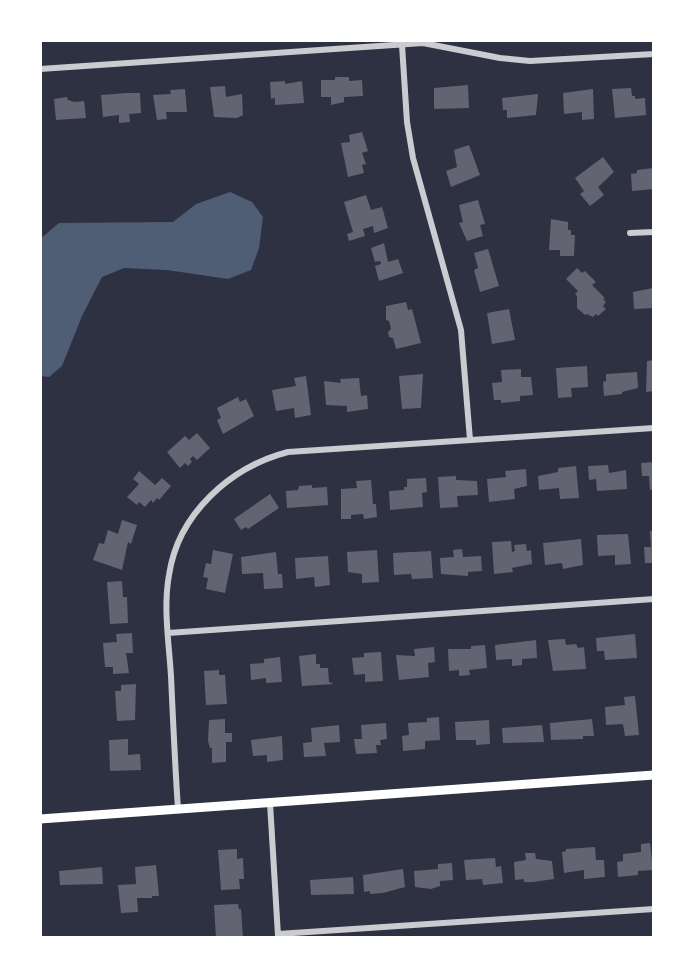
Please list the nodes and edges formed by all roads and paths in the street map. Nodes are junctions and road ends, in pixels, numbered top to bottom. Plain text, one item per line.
1 (402, 45) junction
2 (654, 54) edge
3 (40, 69) edge
4 (654, 232) edge
5 (630, 233) dead end
6 (654, 428) edge
7 (470, 440) junction
8 (654, 599) edge
9 (168, 633) junction
10 (654, 775) edge
11 (270, 803) junction
12 (178, 809) junction
13 (40, 819) edge
14 (654, 909) edge
15 (278, 936) edge

1 - 2 street
1 - 3 street
1 - 7 street
4 - 5 street
6 - 7 street
7 - 9 street
8 - 9 street
9 - 12 street
10 - 11 main road
11 - 12 main road
11 - 15 street
12 - 13 main road
14 - 15 street

